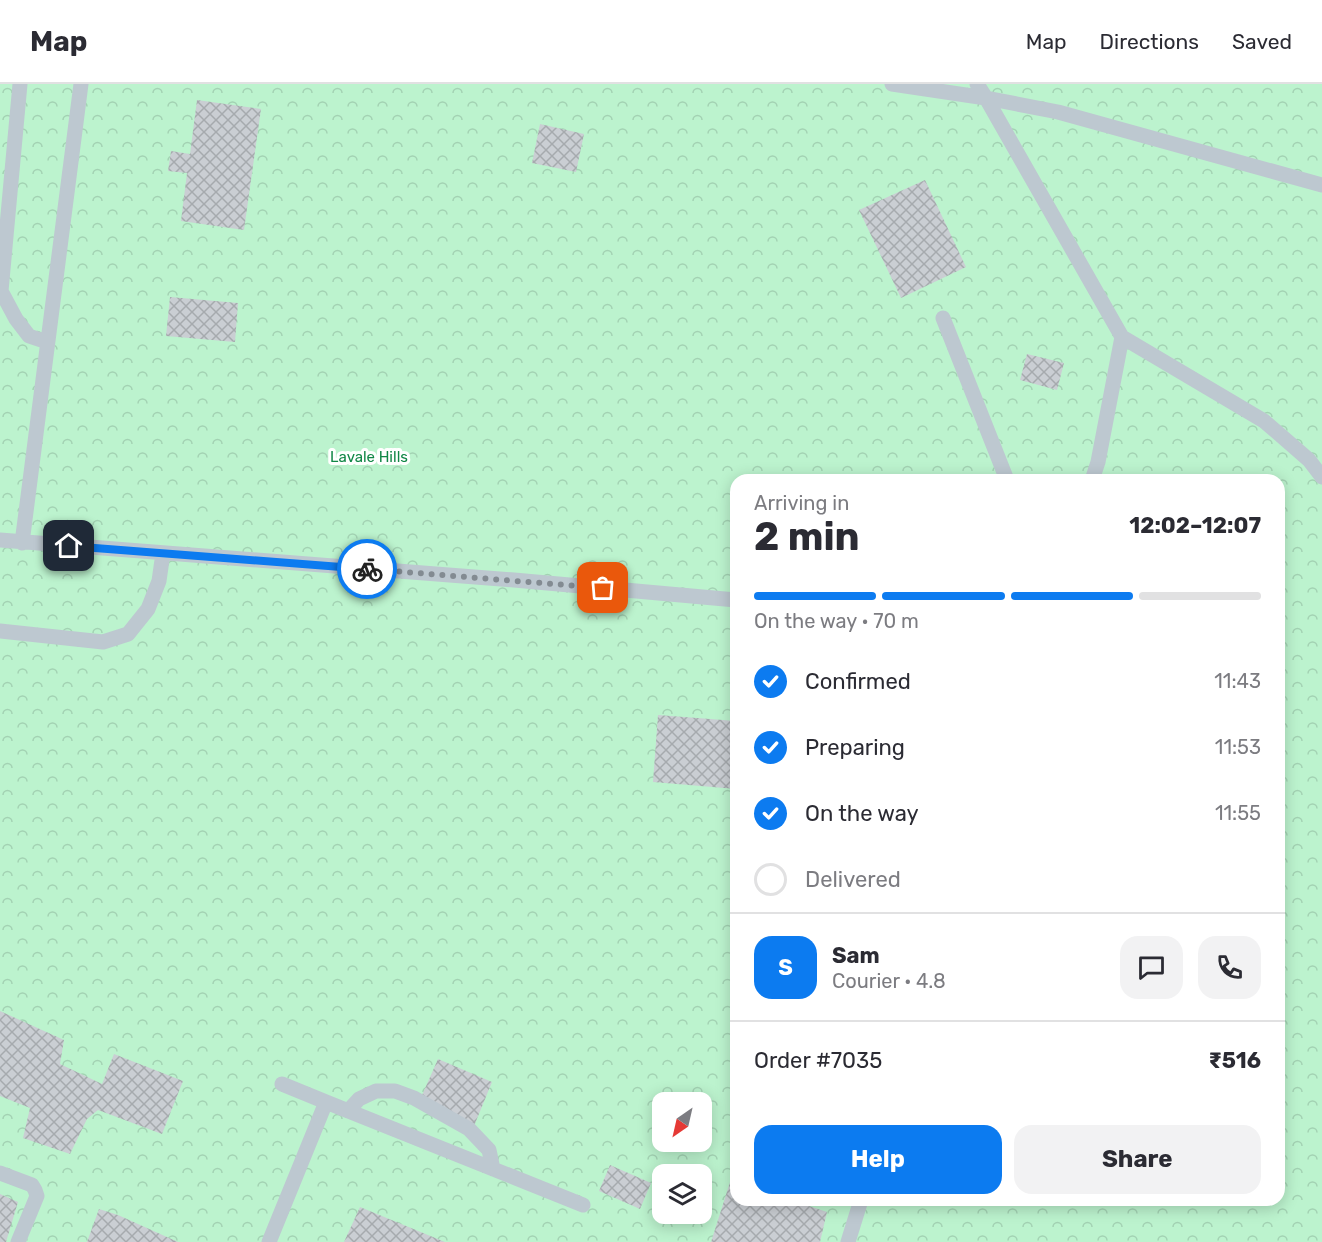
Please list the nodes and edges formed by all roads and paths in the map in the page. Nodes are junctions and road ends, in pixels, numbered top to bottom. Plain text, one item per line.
1 (20, 84) edge
2 (81, 84) edge
3 (892, 84) edge
4 (977, 84) edge
5 (986, 98) junction
6 (1322, 185) edge
7 (943, 318) dead end
8 (1122, 337) junction
9 (48, 342) junction
10 (1005, 474) edge
11 (1094, 474) edge
12 (1322, 477) edge
13 (0, 540) edge
14 (22, 543) junction
15 (163, 553) junction
16 (730, 599) edge
17 (0, 631) edge
18 (282, 1084) dead end
19 (326, 1102) junction
20 (348, 1111) junction
21 (493, 1169) junction
22 (0, 1173) edge
23 (584, 1205) dead end
24 (859, 1206) edge
25 (18, 1242) edge
26 (269, 1242) edge
27 (848, 1242) edge

1 - 9 lane
2 - 9 lane
3 - 5 lane
4 - 5 lane
5 - 6 lane
5 - 8 lane
7 - 10 lane
8 - 11 lane
8 - 12 lane
9 - 14 lane
13 - 14 lane
14 - 15 lane
15 - 16 lane
15 - 17 lane
18 - 19 lane
19 - 20 lane
19 - 26 lane
20 - 21 lane
20 - 21 lane
21 - 23 lane
22 - 25 lane
24 - 27 lane

